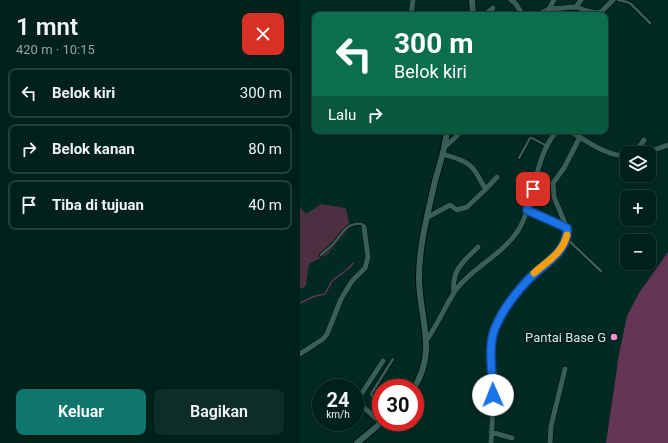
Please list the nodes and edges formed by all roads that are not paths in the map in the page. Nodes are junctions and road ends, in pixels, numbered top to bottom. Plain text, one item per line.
1 (413, 0) edge
2 (472, 0) edge
3 (511, 0) edge
4 (554, 0) edge
5 (581, 0) edge
6 (613, 0) edge
7 (618, 0) edge
8 (576, 7) junction
9 (493, 8) dead end
10 (549, 9) junction
11 (556, 9) junction
12 (411, 12) edge
13 (473, 12) edge
14 (488, 12) edge
15 (521, 12) edge
16 (544, 12) edge
17 (557, 12) edge
18 (650, 23) dead end
19 (447, 134) edge
20 (459, 134) edge
21 (556, 134) edge
22 (575, 134) edge
23 (580, 137) junction
24 (644, 140) dead end
25 (668, 141) edge
26 (446, 146) junction
27 (640, 146) edge
28 (666, 146) edge
29 (547, 147) junction
30 (656, 149) edge
31 (443, 154) junction
32 (620, 156) edge
33 (519, 158) dead end
34 (497, 177) dead end
35 (486, 189) junction
36 (527, 210) junction
37 (428, 217) junction
38 (364, 227) joint
39 (567, 228) junction
40 (566, 238) junction
41 (478, 247) dead end
42 (321, 255) dead end
43 (601, 271) dead end
44 (454, 292) junction
45 (426, 341) junction
46 (300, 354) edge
47 (393, 359) dead end
48 (383, 361) dead end
49 (565, 369) dead end
50 (380, 379) edge
51 (419, 379) edge
52 (364, 389) edge
53 (364, 408) edge
54 (372, 414) edge
55 (372, 430) edge
56 (491, 432) junction
57 (512, 438) dead end
58 (357, 443) edge
59 (491, 443) edge
60 (550, 443) edge

1 - 12 street
2 - 13 street
3 - 15 street
4 - 10 street
5 - 8 street
6 - 8 street
7 - 18 lane
8 - 11 street
9 - 14 street
10 - 11 street
10 - 16 street
11 - 17 street
19 - 26 street
20 - 26 street
21 - 29 street
22 - 23 street
23 - 32 street
23 - 39 street
24 - 27 street
25 - 28 street
26 - 31 street
28 - 30 street
29 - 33 lane
29 - 36 street
31 - 35 street
31 - 37 street
34 - 35 street
35 - 37 street
36 - 39 street
36 - 44 street
37 - 45 street
38 - 42 lane
38 - 46 street
39 - 40 street
40 - 43 lane
40 - 56 street
41 - 44 street
44 - 45 street
45 - 51 street
47 - 50 lane
48 - 52 street
49 - 60 street
53 - 54 street
55 - 58 street
56 - 57 street
56 - 59 street

